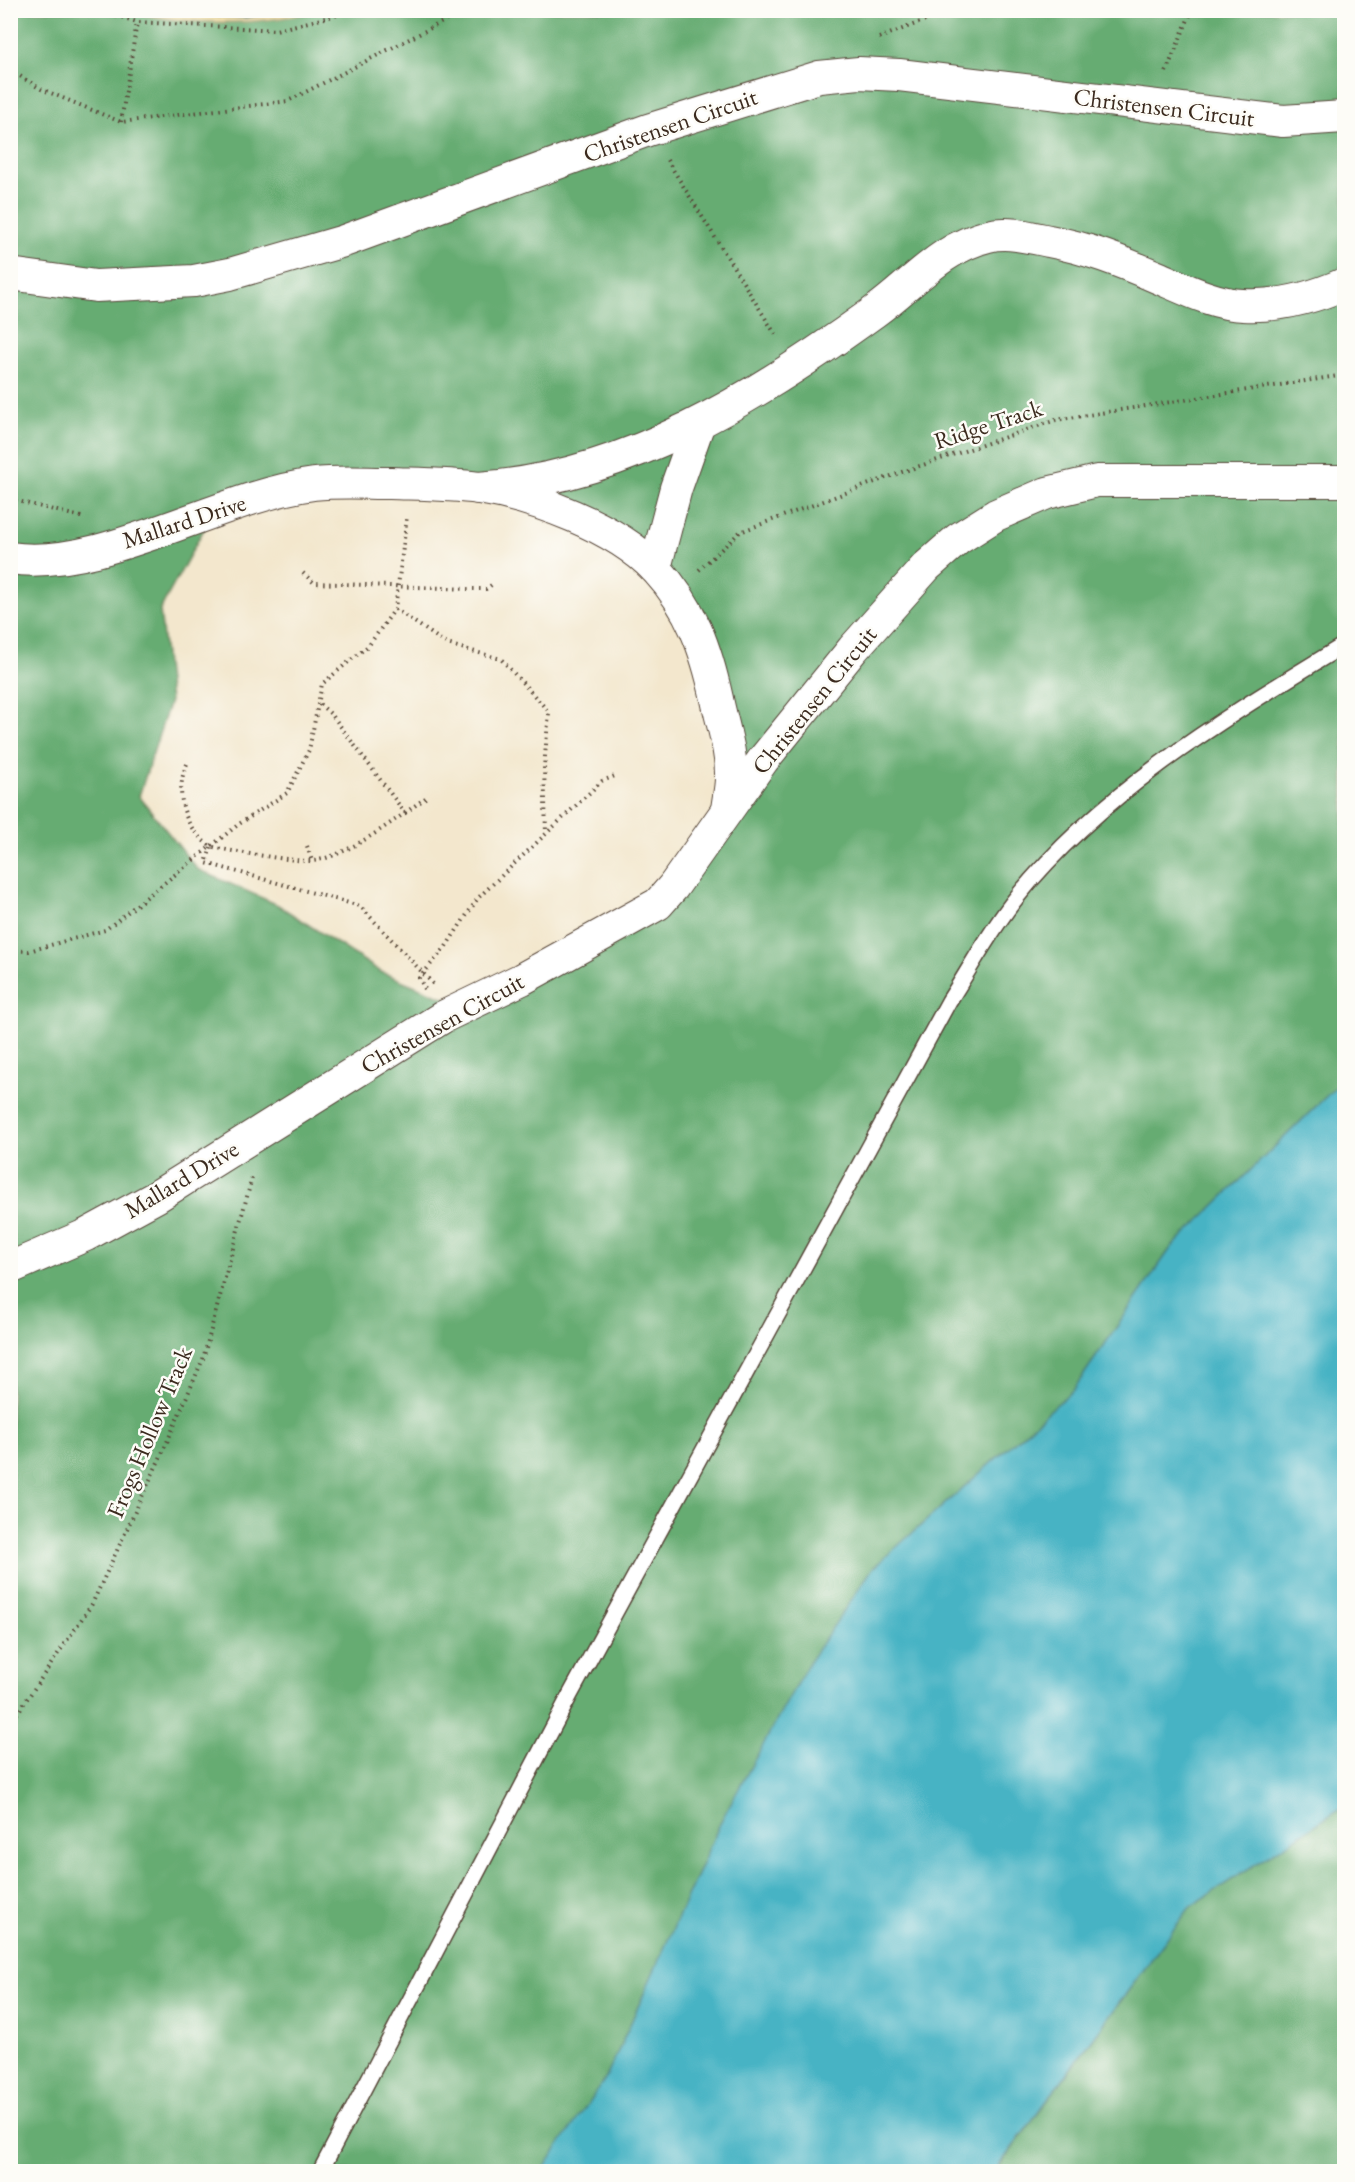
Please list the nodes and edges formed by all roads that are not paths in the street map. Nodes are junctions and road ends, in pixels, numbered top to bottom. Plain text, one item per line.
1 (1344, 117) edge
2 (10, 274) edge
3 (1344, 284) edge
4 (699, 423) junction
5 (1344, 481) edge
6 (478, 488) junction
7 (10, 558) edge
8 (655, 568) junction
9 (1344, 645) edge
10 (726, 814) junction
11 (345, 1078) joint
12 (10, 1268) edge
13 (320, 2172) edge

1 - 2 street, Christensen Circuit
3 - 4 street
4 - 6 street
4 - 8 street
5 - 10 street, Christensen Circuit
6 - 7 street, Mallard Drive
6 - 8 street
8 - 10 street
9 - 13 lane
10 - 11 street, Christensen Circuit
11 - 12 street, Mallard Drive

